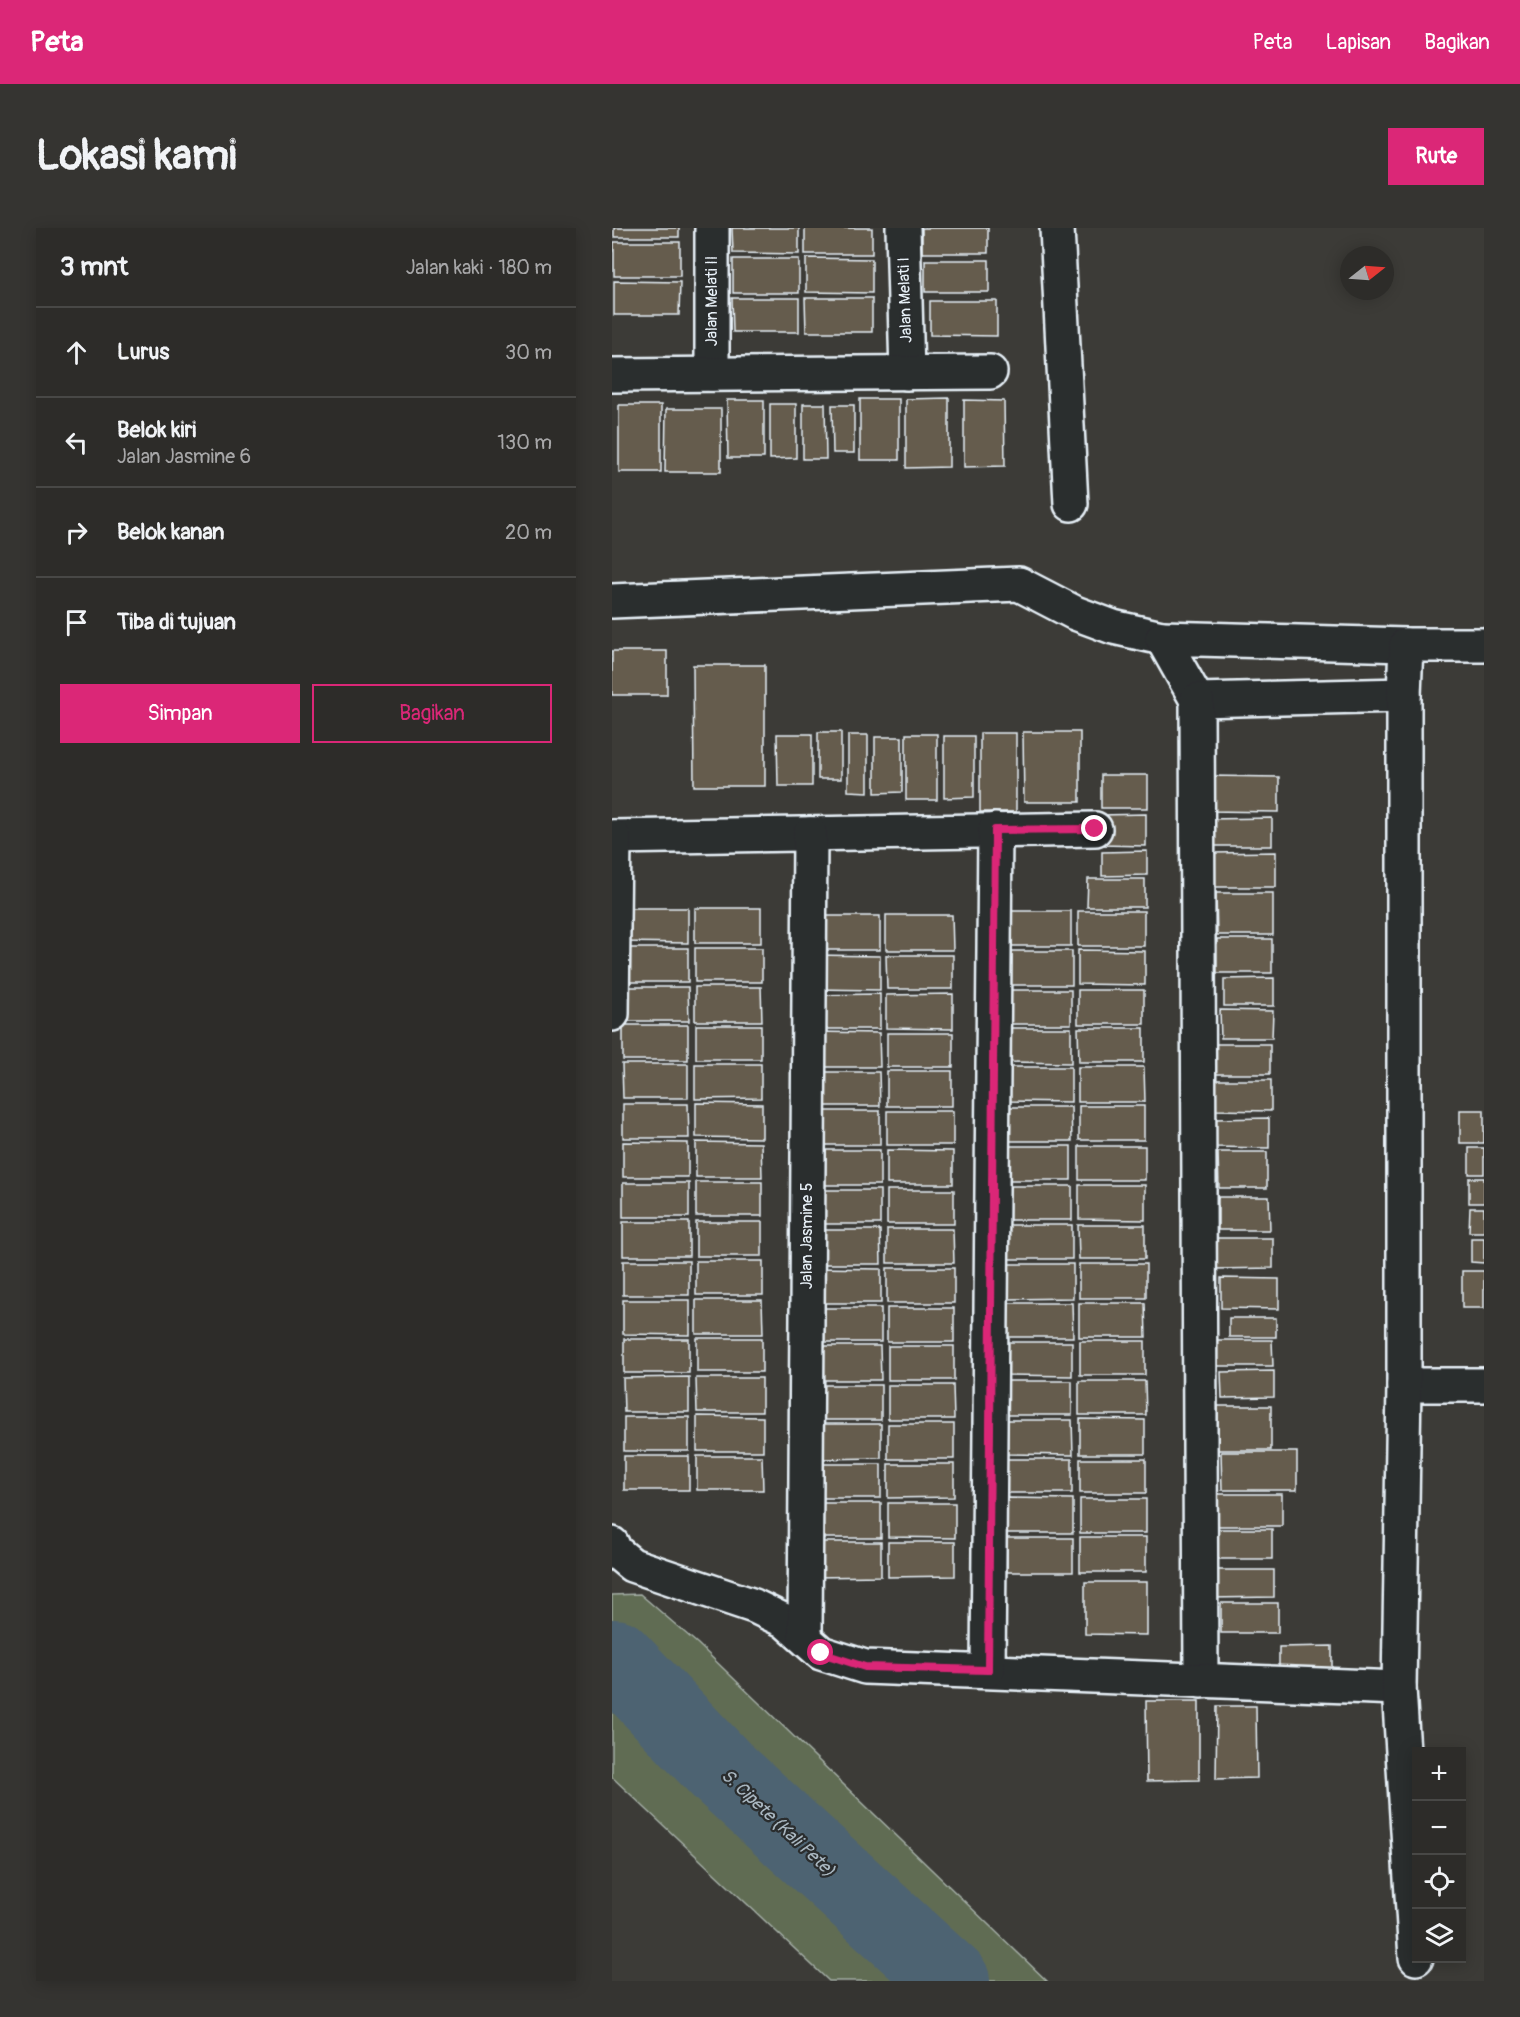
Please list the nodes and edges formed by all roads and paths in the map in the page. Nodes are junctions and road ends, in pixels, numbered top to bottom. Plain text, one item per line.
1 (712, 228) edge
2 (903, 228) edge
3 (1058, 228) edge
4 (990, 372) dead end
5 (907, 373) junction
6 (712, 374) junction
7 (612, 375) edge
8 (1071, 504) dead end
9 (612, 600) edge
10 (1162, 638) junction
11 (1406, 645) junction
12 (1484, 645) edge
13 (1404, 695) junction
14 (1197, 700) junction
15 (1095, 829) dead end
16 (995, 830) junction
17 (810, 834) junction
18 (613, 837) edge
19 (612, 1014) edge
20 (1404, 1385) junction
21 (1484, 1386) edge
22 (612, 1544) edge
23 (805, 1638) junction
24 (988, 1670) junction
25 (1202, 1681) junction
26 (1399, 1688) junction
27 (1413, 1909) edge
28 (1416, 1963) edge
29 (1418, 1981) edge

1 - 6 street, Jalan Melati II
2 - 5 street, Jalan Melati I
3 - 8 street
4 - 5 street
5 - 6 street
6 - 7 street
9 - 10 street
10 - 11 street
10 - 14 street
11 - 12 street
11 - 13 street
13 - 14 street
13 - 20 street
14 - 25 street
15 - 16 street
16 - 17 street
16 - 24 street
17 - 18 street
17 - 23 street, Jalan Jasmine 5
18 - 19 street
20 - 21 street
20 - 26 street
22 - 23 street
23 - 24 street
24 - 25 street
25 - 26 street
26 - 27 street
28 - 29 street

